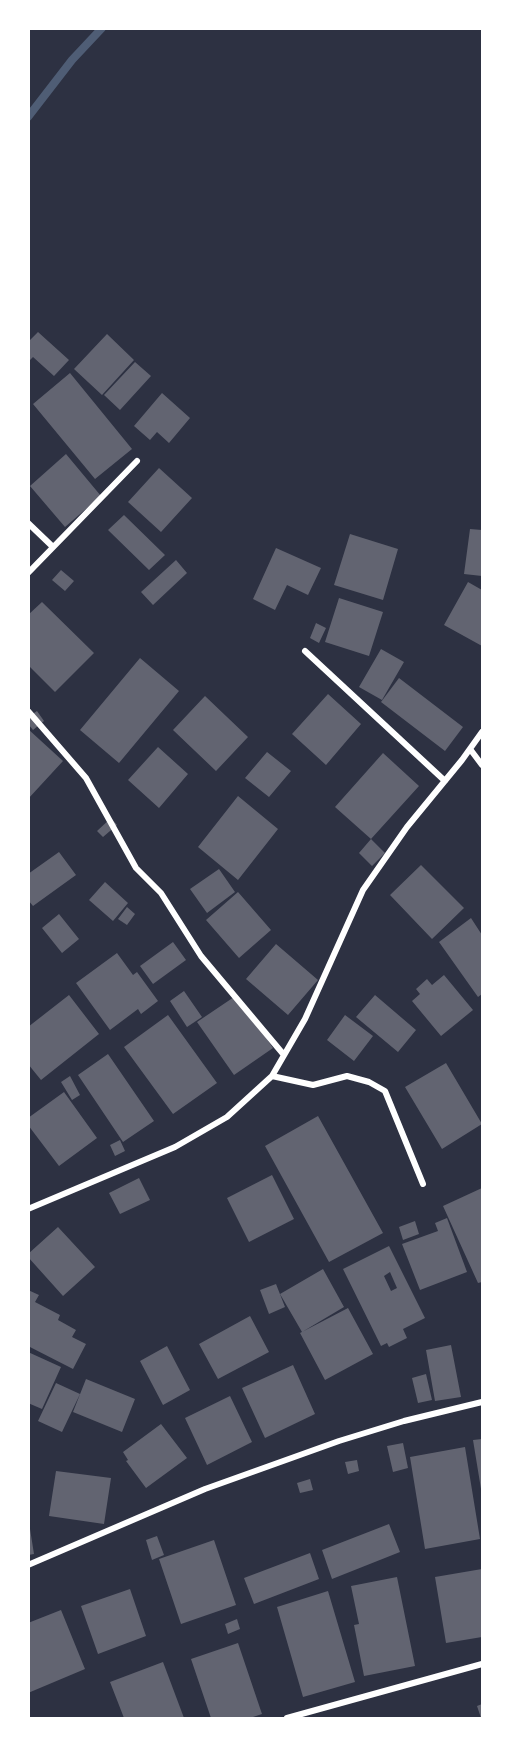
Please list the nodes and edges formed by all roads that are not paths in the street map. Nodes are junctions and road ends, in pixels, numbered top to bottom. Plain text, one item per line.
1 (136, 461) dead end
2 (28, 524) edge
3 (53, 547) junction
4 (28, 573) edge
5 (305, 651) dead end
6 (28, 711) edge
7 (483, 732) edge
8 (470, 749) junction
9 (483, 765) edge
10 (445, 780) junction
11 (284, 1054) junction
12 (272, 1076) junction
13 (423, 1184) dead end
14 (28, 1200) edge
15 (31, 1208) edge
16 (483, 1402) edge
17 (28, 1564) edge
18 (483, 1664) edge
19 (287, 1719) edge

1 - 3 street
2 - 3 street
3 - 4 street
5 - 10 street
6 - 11 street
7 - 8 street
8 - 9 street
8 - 10 street
10 - 11 street
11 - 12 street
12 - 13 street
12 - 15 street
14 - 15 street
16 - 17 street
18 - 19 street

